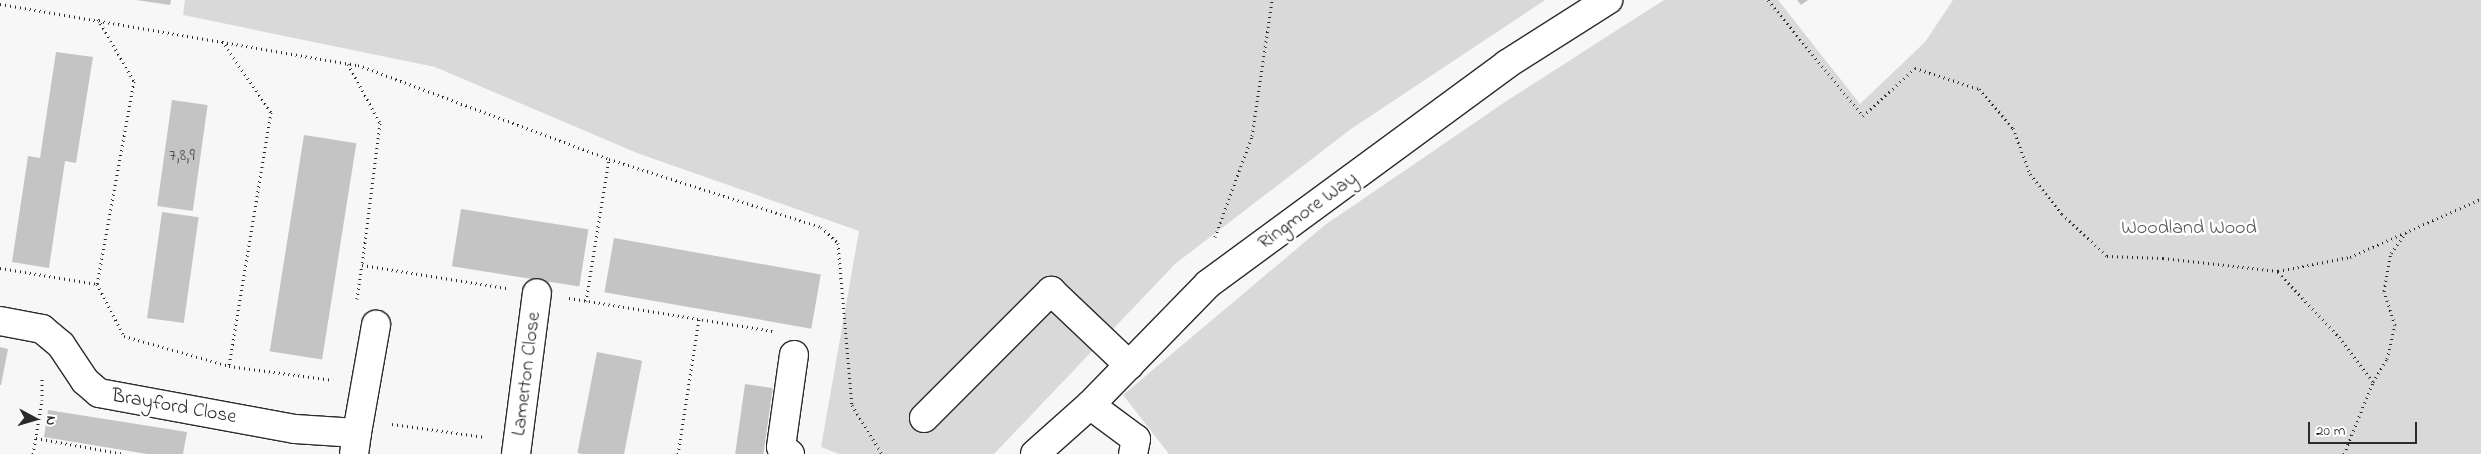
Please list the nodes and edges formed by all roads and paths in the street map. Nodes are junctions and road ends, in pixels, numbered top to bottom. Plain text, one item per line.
1 (1272, 0) edge
2 (1608, 0) edge
3 (1768, 0) edge
4 (0, 4) edge
5 (98, 18) junction
6 (221, 40) junction
7 (348, 63) junction
8 (609, 159) junction
9 (2481, 199) edge
10 (2406, 231) junction
11 (1212, 246) dead end
12 (362, 266) junction
13 (0, 268) edge
14 (2278, 271) junction
15 (97, 284) junction
16 (537, 293) junction
17 (586, 301) junction
18 (356, 304) dead end
19 (699, 319) junction
20 (0, 321) edge
21 (376, 325) dead end
22 (42, 329) junction
23 (794, 356) joint
24 (230, 366) junction
25 (1129, 366) junction
26 (344, 381) dead end
27 (2373, 382) junction
28 (1090, 406) junction
29 (924, 418) dead end
30 (357, 436) edge
31 (36, 438) junction
32 (517, 448) edge
33 (33, 454) edge
34 (124, 454) edge
35 (678, 454) edge
36 (790, 454) edge
37 (882, 454) edge
38 (1035, 454) edge
39 (1133, 454) edge
40 (2344, 454) edge

1 - 11 path
2 - 25 street, Ringmore Way
3 - 14 path
4 - 5 path
5 - 6 path
5 - 15 path
6 - 7 path
6 - 24 path
7 - 8 path
7 - 12 path
8 - 17 path
8 - 37 path
9 - 10 path
10 - 14 path
10 - 27 path
12 - 16 path
12 - 18 path
13 - 15 path
14 - 27 path
15 - 24 path
16 - 17 path
16 - 32 street, Lamerton Close
17 - 19 path
19 - 23 path
19 - 35 path
20 - 22 street, Brayford Close
21 - 30 street
22 - 30 street, Brayford Close
22 - 31 path
23 - 36 street
24 - 26 path
25 - 28 street, Ringmore Way
25 - 29 street
27 - 40 path
28 - 38 street, Ringmore Way
28 - 39 street
30 - 32 path
31 - 33 path
31 - 34 path

